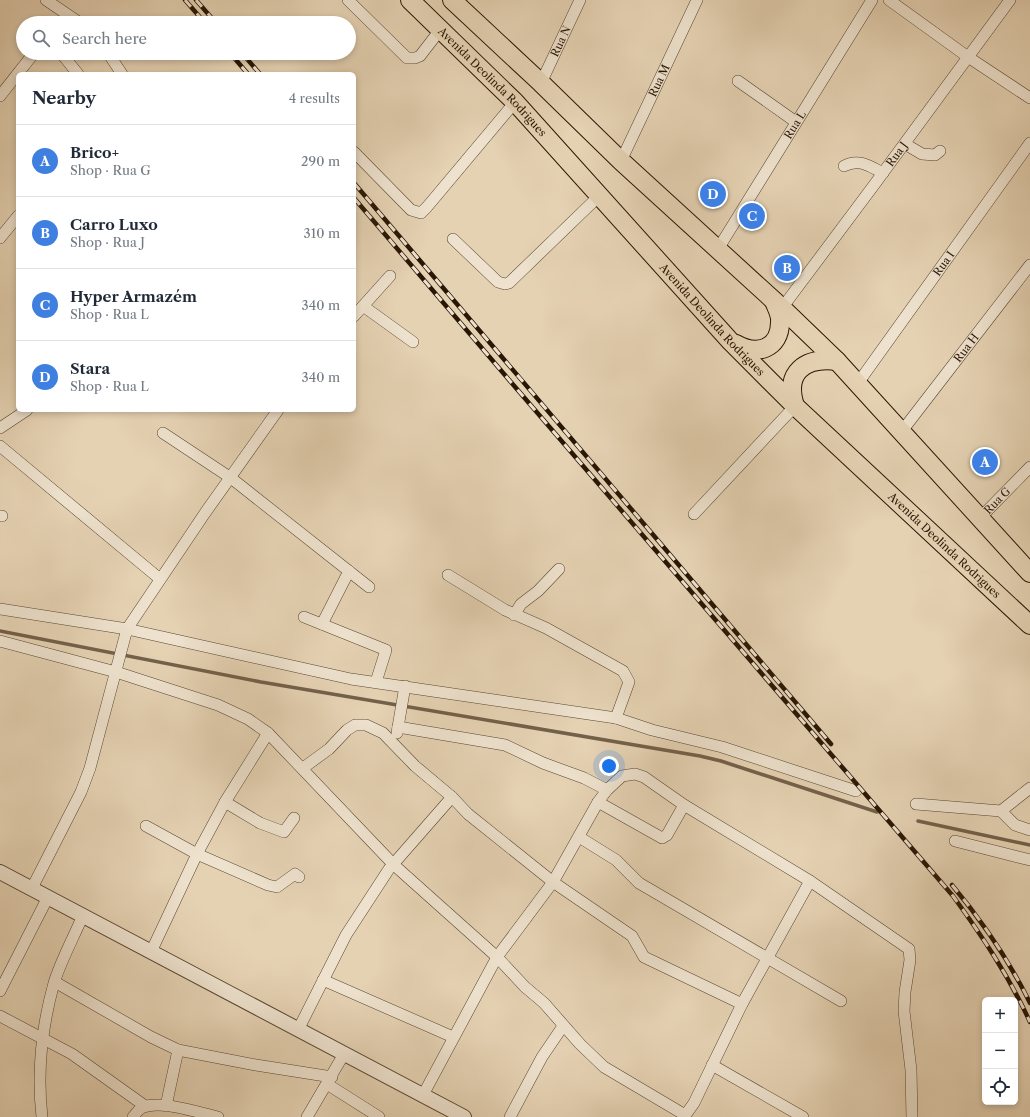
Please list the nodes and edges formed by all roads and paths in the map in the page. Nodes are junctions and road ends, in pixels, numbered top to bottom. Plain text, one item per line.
1 (46, 0) edge
2 (348, 0) edge
3 (410, 0) edge
4 (452, 0) edge
5 (580, 0) edge
6 (697, 0) edge
7 (872, 0) edge
8 (889, 0) edge
9 (1010, 0) edge
10 (70, 16) edge
11 (440, 30) junction
12 (968, 57) junction
13 (28, 60) edge
14 (67, 60) edge
15 (113, 60) edge
16 (19, 72) edge
17 (76, 72) edge
18 (121, 72) edge
19 (16, 76) edge
20 (738, 81) dead end
21 (541, 83) junction
22 (0, 96) edge
23 (1030, 98) edge
24 (515, 102) junction
25 (796, 122) junction
26 (1030, 143) edge
27 (905, 144) junction
28 (940, 151) dead end
29 (356, 154) edge
30 (621, 161) junction
31 (844, 166) dead end
32 (883, 173) junction
33 (599, 196) junction
34 (16, 218) edge
35 (0, 238) edge
36 (453, 239) dead end
37 (718, 249) junction
38 (1030, 265) edge
39 (390, 276) dead end
40 (778, 304) junction
41 (363, 306) junction
42 (356, 314) edge
43 (413, 342) dead end
44 (731, 342) junction
45 (837, 361) junction
46 (858, 383) junction
47 (795, 406) junction
48 (24, 412) edge
49 (277, 412) edge
50 (0, 428) edge
51 (902, 432) junction
52 (163, 433) dead end
53 (0, 446) edge
54 (1030, 468) edge
55 (231, 478) junction
56 (694, 514) dead end
57 (981, 517) junction
58 (559, 569) dead end
59 (349, 571) junction
60 (1030, 573) edge
61 (448, 575) dead end
62 (160, 579) junction
63 (369, 587) dead end
64 (0, 609) edge
65 (514, 615) junction
66 (304, 616) dead end
67 (322, 624) junction
68 (1030, 625) edge
69 (128, 629) junction
70 (0, 641) edge
71 (117, 667) junction
72 (376, 682) junction
73 (404, 690) junction
74 (616, 718) junction
75 (398, 723) junction
76 (268, 732) junction
77 (394, 744) junction
78 (303, 768) junction
79 (1030, 788) edge
80 (607, 790) junction
81 (856, 791) dead end
82 (452, 797) junction
83 (225, 802) junction
84 (598, 802) junction
85 (916, 804) dead end
86 (684, 805) junction
87 (1001, 811) junction
88 (294, 818) dead end
89 (146, 826) dead end
90 (1030, 830) edge
91 (579, 837) junction
92 (955, 841) dead end
93 (197, 854) junction
94 (1030, 860) edge
95 (394, 865) junction
96 (0, 872) edge
97 (299, 877) dead end
98 (810, 881) junction
99 (553, 882) junction
100 (32, 888) junction
101 (48, 896) junction
102 (83, 915) junction
103 (151, 952) junction
104 (497, 957) junction
105 (768, 959) junction
106 (323, 980) junction
107 (55, 982) junction
108 (1, 987) edge
109 (841, 1001) dead end
110 (742, 1004) junction
111 (0, 1016) edge
112 (563, 1026) junction
113 (298, 1030) junction
114 (453, 1037) junction
115 (43, 1038) junction
116 (178, 1050) junction
117 (344, 1054) junction
118 (712, 1065) junction
119 (329, 1081) junction
120 (422, 1095) junction
121 (145, 1106) junction
122 (166, 1106) junction
123 (460, 1116) edge
124 (684, 1116) edge
125 (42, 1117) edge
126 (133, 1117) edge
127 (218, 1117) edge
128 (307, 1117) edge
129 (379, 1117) edge
130 (510, 1117) edge
131 (802, 1117) edge
132 (912, 1117) edge

1 - 10 street
2 - 11 street
3 - 11 highway, Avenida Deolinda Rodrigues
4 - 21 highway
5 - 21 street, Rua N
6 - 30 street, Rua M
7 - 25 street, Rua L
8 - 12 street
9 - 12 street, Rua J
11 - 24 highway, Avenida Deolinda Rodrigues
12 - 23 street
12 - 27 street, Rua J
13 - 16 street
14 - 17 street
15 - 18 street
19 - 22 street
20 - 25 street
21 - 30 highway
24 - 29 street
24 - 33 highway, Avenida Deolinda Rodrigues
25 - 37 street, Rua L
26 - 46 street, Rua I
27 - 28 street
27 - 32 street, Rua J
30 - 37 highway
31 - 32 street
32 - 40 street, Rua J
33 - 36 street
33 - 44 highway, Avenida Deolinda Rodrigues
34 - 35 street
37 - 40 highway
38 - 51 street, Rua H
39 - 41 street
40 - 44 highway
40 - 45 highway
41 - 42 street
41 - 43 street
44 - 47 highway, Avenida Deolinda Rodrigues
45 - 46 highway
45 - 47 highway
46 - 51 highway
47 - 56 street
47 - 68 highway, Avenida Deolinda Rodrigues
48 - 50 street
49 - 55 street
51 - 57 highway
52 - 55 street
53 - 62 street
54 - 57 street, Rua G
55 - 59 street
55 - 62 street
57 - 60 highway
58 - 65 street
59 - 63 street
59 - 67 street
61 - 65 street
62 - 69 street
64 - 69 street
65 - 74 street
66 - 67 street
67 - 72 street
69 - 71 street
69 - 72 street
70 - 71 street
71 - 76 street
71 - 100 street
72 - 73 street
73 - 74 street
73 - 75 street
74 - 81 street
75 - 77 street
75 - 80 street
76 - 78 street
76 - 83 street
77 - 78 street
77 - 82 street
78 - 95 street
79 - 87 street
80 - 84 street
80 - 86 street
82 - 95 street
82 - 99 street
83 - 88 street
83 - 93 street
84 - 86 street
84 - 91 street
85 - 87 street
86 - 98 street
87 - 90 street
89 - 93 street
91 - 99 street
91 - 105 street
92 - 94 street
93 - 97 street
93 - 103 street
95 - 104 street
95 - 106 street
96 - 100 street
98 - 105 street
98 - 132 street
99 - 104 street
99 - 110 street
100 - 101 street
101 - 102 street
101 - 108 street
102 - 103 street
102 - 107 street
103 - 113 street
104 - 112 street
104 - 114 street
105 - 109 street
105 - 110 street
106 - 113 street
106 - 114 street
107 - 115 street
107 - 116 street
110 - 118 street
111 - 115 street
112 - 124 street
112 - 130 street
113 - 117 street
114 - 120 street
115 - 121 street
115 - 125 street
116 - 119 street
116 - 122 street
117 - 119 street
117 - 120 street
118 - 124 street
118 - 131 street
119 - 128 street
119 - 129 street
120 - 123 street
121 - 122 street
121 - 126 street
122 - 127 street

